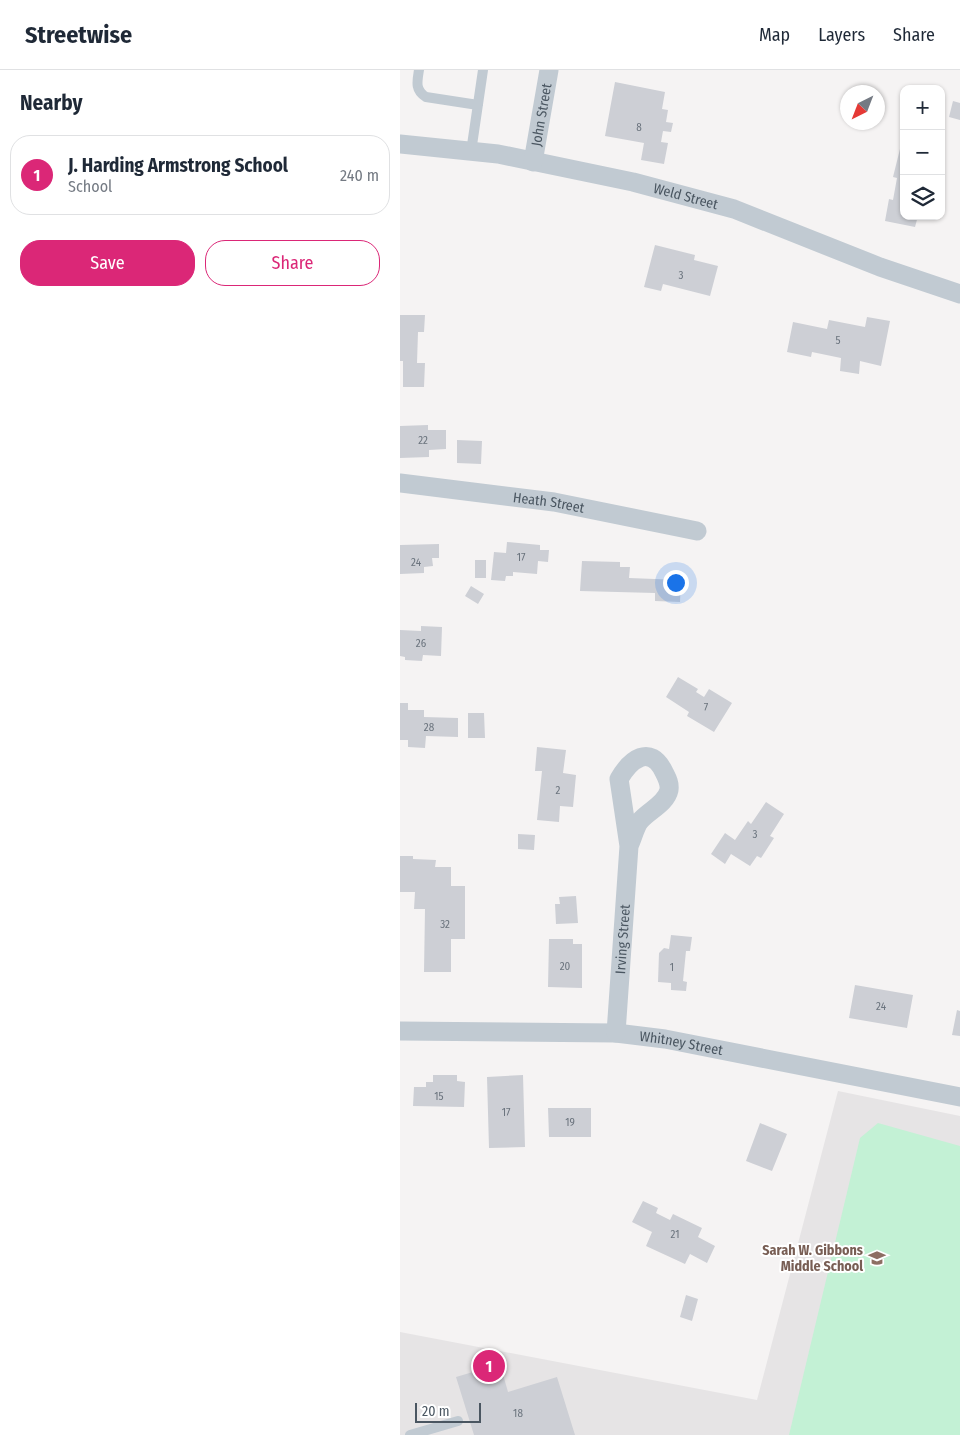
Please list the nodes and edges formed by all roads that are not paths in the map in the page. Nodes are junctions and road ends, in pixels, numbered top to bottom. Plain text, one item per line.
1 (419, 70) edge
2 (483, 70) edge
3 (549, 70) edge
4 (478, 105) junction
5 (400, 144) edge
6 (471, 152) junction
7 (533, 162) junction
8 (960, 294) edge
9 (400, 483) edge
10 (697, 531) dead end
11 (629, 846) dead end
12 (400, 1031) edge
13 (616, 1032) junction
14 (960, 1097) edge
15 (458, 1421) dead end
16 (410, 1435) edge

1 - 4 lane
2 - 4 lane
3 - 7 street, John Street
4 - 6 lane
5 - 6 street, Weld Street
6 - 7 street, Weld Street
7 - 8 street, Weld Street
9 - 10 street, Heath Street
11 - 13 street, Irving Street
12 - 13 street, Whitney Street
13 - 14 street, Whitney Street
15 - 16 lane

